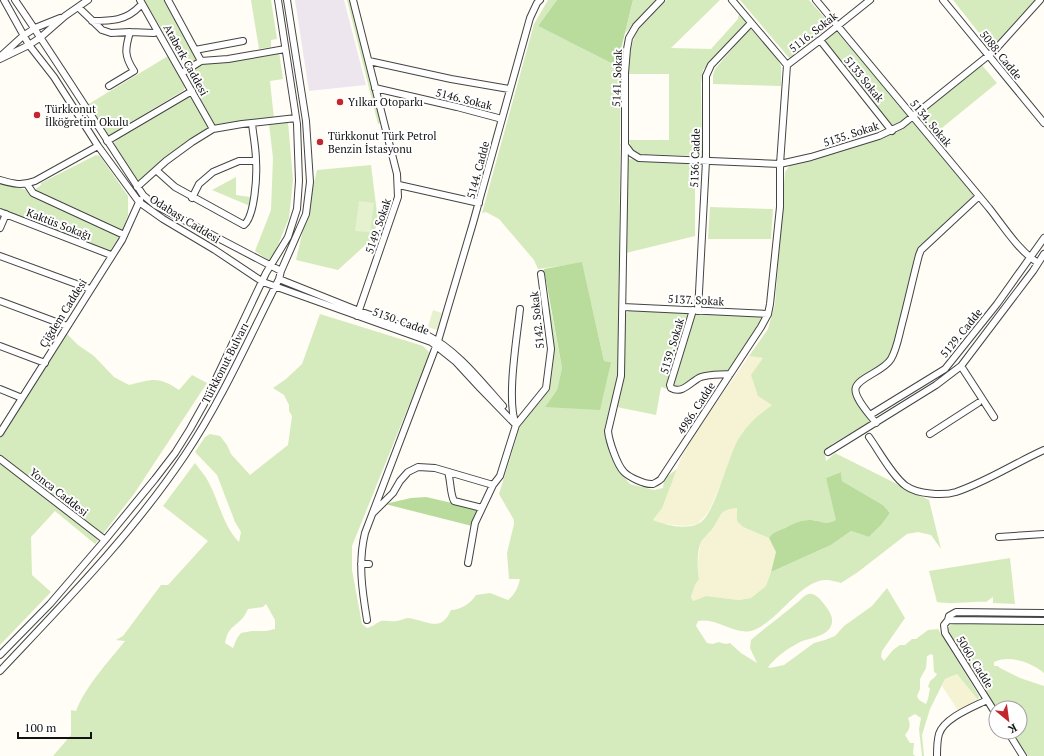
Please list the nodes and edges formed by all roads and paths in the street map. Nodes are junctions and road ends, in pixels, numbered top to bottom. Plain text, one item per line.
1 (4, 0) edge
2 (15, 0) edge
3 (88, 0) edge
4 (168, 0) edge
5 (278, 0) edge
6 (287, 0) edge
7 (353, 0) edge
8 (661, 0) edge
9 (732, 0) edge
10 (816, 0) edge
11 (870, 0) edge
12 (943, 0) edge
13 (1040, 0) edge
14 (537, 1) edge
15 (140, 3) edge
16 (78, 7) junction
17 (65, 16) junction
18 (92, 21) junction
19 (751, 23) junction
20 (838, 26) junction
21 (35, 28) junction
22 (130, 32) junction
23 (154, 32) dead end
24 (23, 36) junction
25 (41, 37) junction
26 (820, 40) junction
27 (244, 41) dead end
28 (29, 45) junction
29 (285, 49) junction
30 (195, 50) junction
31 (988, 56) junction
32 (0, 58) edge
33 (201, 61) junction
34 (369, 61) junction
35 (787, 65) junction
36 (182, 73) junction
37 (109, 86) dead end
38 (375, 88) junction
39 (509, 89) junction
40 (192, 91) junction
41 (912, 117) junction
42 (296, 118) junction
43 (502, 119) junction
44 (252, 123) junction
45 (1044, 123) edge
46 (213, 129) junction
47 (892, 131) junction
48 (107, 141) junction
49 (625, 145) junction
50 (98, 146) junction
51 (256, 161) junction
52 (706, 161) junction
53 (780, 164) junction
54 (156, 170) junction
55 (0, 180) edge
56 (27, 184) junction
57 (398, 185) junction
58 (137, 187) junction
59 (143, 195) junction
60 (979, 196) junction
61 (192, 198) junction
62 (139, 202) junction
63 (479, 203) junction
64 (3, 213) edge
65 (0, 228) edge
66 (124, 235) junction
67 (1044, 238) edge
68 (1044, 254) edge
69 (112, 255) junction
70 (0, 256) edge
71 (1031, 258) junction
72 (1038, 263) junction
73 (271, 266) junction
74 (281, 271) junction
75 (541, 274) dead end
76 (279, 279) junction
77 (263, 282) junction
78 (275, 286) junction
79 (90, 289) junction
80 (0, 301) edge
81 (623, 307) junction
82 (520, 310) dead end
83 (695, 310) junction
84 (358, 313) junction
85 (768, 314) junction
86 (67, 326) junction
87 (437, 344) junction
88 (0, 346) edge
89 (45, 362) junction
90 (961, 366) junction
91 (730, 374) junction
92 (0, 389) edge
93 (22, 398) junction
94 (978, 403) dead end
95 (870, 415) junction
96 (513, 418) junction
97 (994, 418) dead end
98 (876, 423) junction
99 (516, 424) junction
100 (0, 433) edge
101 (930, 434) dead end
102 (869, 437) dead end
103 (1044, 450) edge
104 (828, 452) dead end
105 (0, 459) edge
106 (448, 472) junction
107 (493, 485) junction
108 (482, 508) junction
109 (370, 516) junction
110 (1044, 534) edge
111 (999, 537) dead end
112 (105, 540) junction
113 (468, 563) dead end
114 (361, 564) junction
115 (369, 564) dead end
116 (1044, 613) edge
117 (367, 620) dead end
118 (948, 620) junction
119 (1044, 621) edge
120 (0, 655) edge
121 (0, 671) edge
122 (987, 700) joint
123 (1013, 740) edge
124 (937, 756) edge
125 (1023, 756) edge

1 - 24 street, Odabaşı Caddesi
2 - 21 street, Odabaşı Caddesi
3 - 16 street
4 - 30 street
5 - 29 street, Türkkonut Bulvarı
6 - 74 street, Türkkonut Bulvarı
7 - 34 street, 5149. Sokak
8 - 49 street, 5141. Sokak
9 - 19 street
10 - 20 street, 5134. Sokak
11 - 20 street, 5116. Sokak
12 - 31 street, 5088. Cadde
13 - 31 street, 5135. Sokak
14 - 39 street, 5144. Cadde
15 - 18 street
15 - 36 street, Ataberk Caddesi
16 - 17 street
16 - 18 street
17 - 21 street
17 - 25 street
18 - 22 street
19 - 35 street
19 - 52 street, 5136. Cadde
20 - 26 street, 5116. Sokak
20 - 41 street, 5134. Sokak
21 - 24 street
21 - 25 street, Odabaşı Caddesi
22 - 23 street
22 - 37 street
24 - 28 street, Odabaşı Caddesi
24 - 32 street
25 - 28 street
25 - 48 street, Odabaşı Caddesi
26 - 35 street, 5116. Sokak
26 - 47 street, 5133 Sokak
27 - 30 street
28 - 32 street
28 - 50 street, Odabaşı Caddesi
29 - 33 street
29 - 42 street, Türkkonut Bulvarı
30 - 33 street
31 - 41 street, 5135. Sokak
31 - 45 street, 5088. Cadde
33 - 36 street
34 - 38 street, 5149. Sokak
34 - 39 street
35 - 53 street, 4986. Cadde
36 - 40 street, Ataberk Caddesi
38 - 43 street, 5146. Sokak
38 - 57 street, 5149. Sokak
39 - 43 street, 5144. Cadde
40 - 46 street, Ataberk Caddesi
40 - 48 street
41 - 47 street, 5135. Sokak
41 - 60 street, 5134. Sokak
42 - 44 street
42 - 73 street, Türkkonut Bulvarı
43 - 63 street, 5144. Cadde
44 - 46 street
44 - 51 street
46 - 54 street
47 - 53 street, 5135. Sokak
48 - 58 street, Odabaşı Caddesi
49 - 52 street, 5135. Sokak
49 - 81 street, 4986. Cadde
50 - 56 street
50 - 62 street, Odabaşı Caddesi
51 - 61 street
51 - 61 street
52 - 53 street, 5135. Sokak
52 - 83 street, 5136. Cadde
53 - 85 street, 4986. Cadde
54 - 58 street
54 - 61 street
55 - 56 street
56 - 66 street
57 - 63 street
57 - 84 street, 5149. Sokak
58 - 59 street, Odabaşı Caddesi
59 - 62 street, Çiğdem Caddesi
59 - 73 street, Odabaşı Caddesi
60 - 71 street, 5134. Sokak
60 - 95 street
62 - 66 street, Çiğdem Caddesi
62 - 77 street, Odabaşı Caddesi
63 - 87 street, 5144. Cadde
64 - 65 street
64 - 69 street, Kaktüs Sokağı
66 - 69 street, Çiğdem Caddesi
67 - 71 street, 5129. Cadde
68 - 72 street, 5129. Cadde
69 - 79 street, Çiğdem Caddesi
70 - 79 street
71 - 72 street, 5134. Sokak
71 - 95 street, 5129. Cadde
72 - 90 street, 5129. Cadde
73 - 74 street, Odabaşı Caddesi
73 - 77 street, Türkkonut Bulvarı
74 - 76 street, Türkkonut Bulvarı
75 - 99 street, 5142. Sokak
76 - 78 street, Türkkonut Bulvarı
76 - 84 street, 5130. Cadde
77 - 78 street, Odabaşı Caddesi
77 - 112 street, Türkkonut Bulvarı
78 - 84 street, 5130. Cadde
78 - 121 street, Türkkonut Bulvarı
79 - 86 street, Çiğdem Caddesi
80 - 86 street
81 - 83 street, 5137. Sokak
81 - 91 street, 4986. Cadde
82 - 96 street
83 - 85 street, 5137. Sokak
83 - 91 street, 5139. Sokak
84 - 87 street, 5130. Cadde
85 - 91 street, 4986. Cadde
86 - 89 street, Çiğdem Caddesi
87 - 96 street, 5130. Cadde
87 - 99 street, 5130. Cadde
87 - 109 street, 5144. Cadde
88 - 89 street
89 - 93 street, Çiğdem Caddesi
90 - 97 street
90 - 98 street, 5129. Cadde
92 - 93 street
93 - 100 street, Çiğdem Caddesi
94 - 101 street
95 - 98 street
96 - 99 street
98 - 104 street, 5129. Cadde
99 - 107 street
102 - 103 street
105 - 112 street, Yonca Caddesi
106 - 107 street
106 - 108 street
106 - 109 street
107 - 108 street
108 - 113 street
109 - 114 street, 5144. Cadde
110 - 111 street
112 - 120 street, Türkkonut Bulvarı
114 - 115 street
114 - 117 street, 5144. Cadde
116 - 118 street
118 - 119 street
118 - 122 street, 5060. Cadde
122 - 124 street
123 - 125 street

